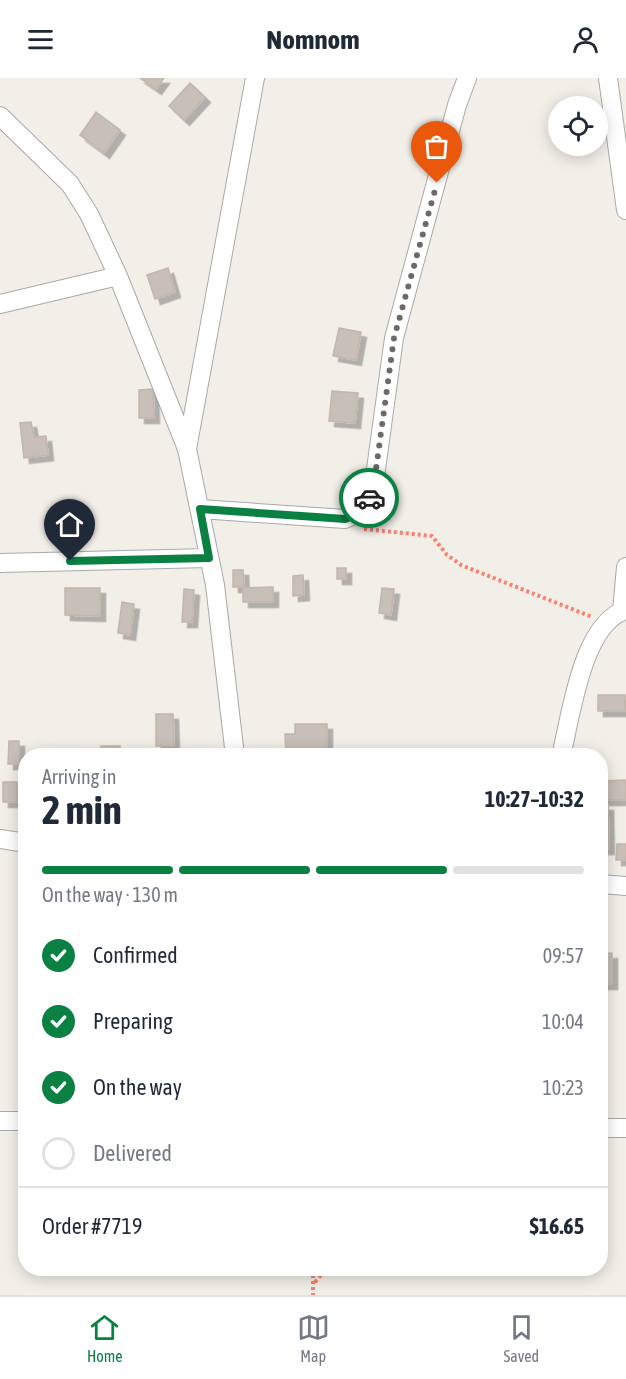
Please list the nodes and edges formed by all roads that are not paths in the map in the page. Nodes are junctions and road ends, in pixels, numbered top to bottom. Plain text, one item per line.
1 (255, 78) edge
2 (467, 78) edge
3 (608, 78) edge
4 (0, 118) edge
5 (626, 210) edge
6 (118, 276) junction
7 (0, 304) edge
8 (187, 449) junction
9 (200, 509) junction
10 (209, 558) junction
11 (0, 563) edge
12 (626, 567) edge
13 (624, 610) edge
14 (234, 748) edge
15 (563, 748) edge
16 (0, 838) edge
17 (18, 841) edge
18 (608, 884) edge
19 (626, 885) edge
20 (0, 1121) edge
21 (18, 1121) edge
22 (608, 1128) edge
23 (626, 1128) edge

1 - 8 street
2 - 9 street
3 - 5 street
4 - 6 street
6 - 7 street
6 - 8 street
8 - 9 street
9 - 10 street
10 - 11 street
10 - 14 street
12 - 13 street
13 - 15 street
16 - 17 street
18 - 19 street
20 - 21 street
22 - 23 street

